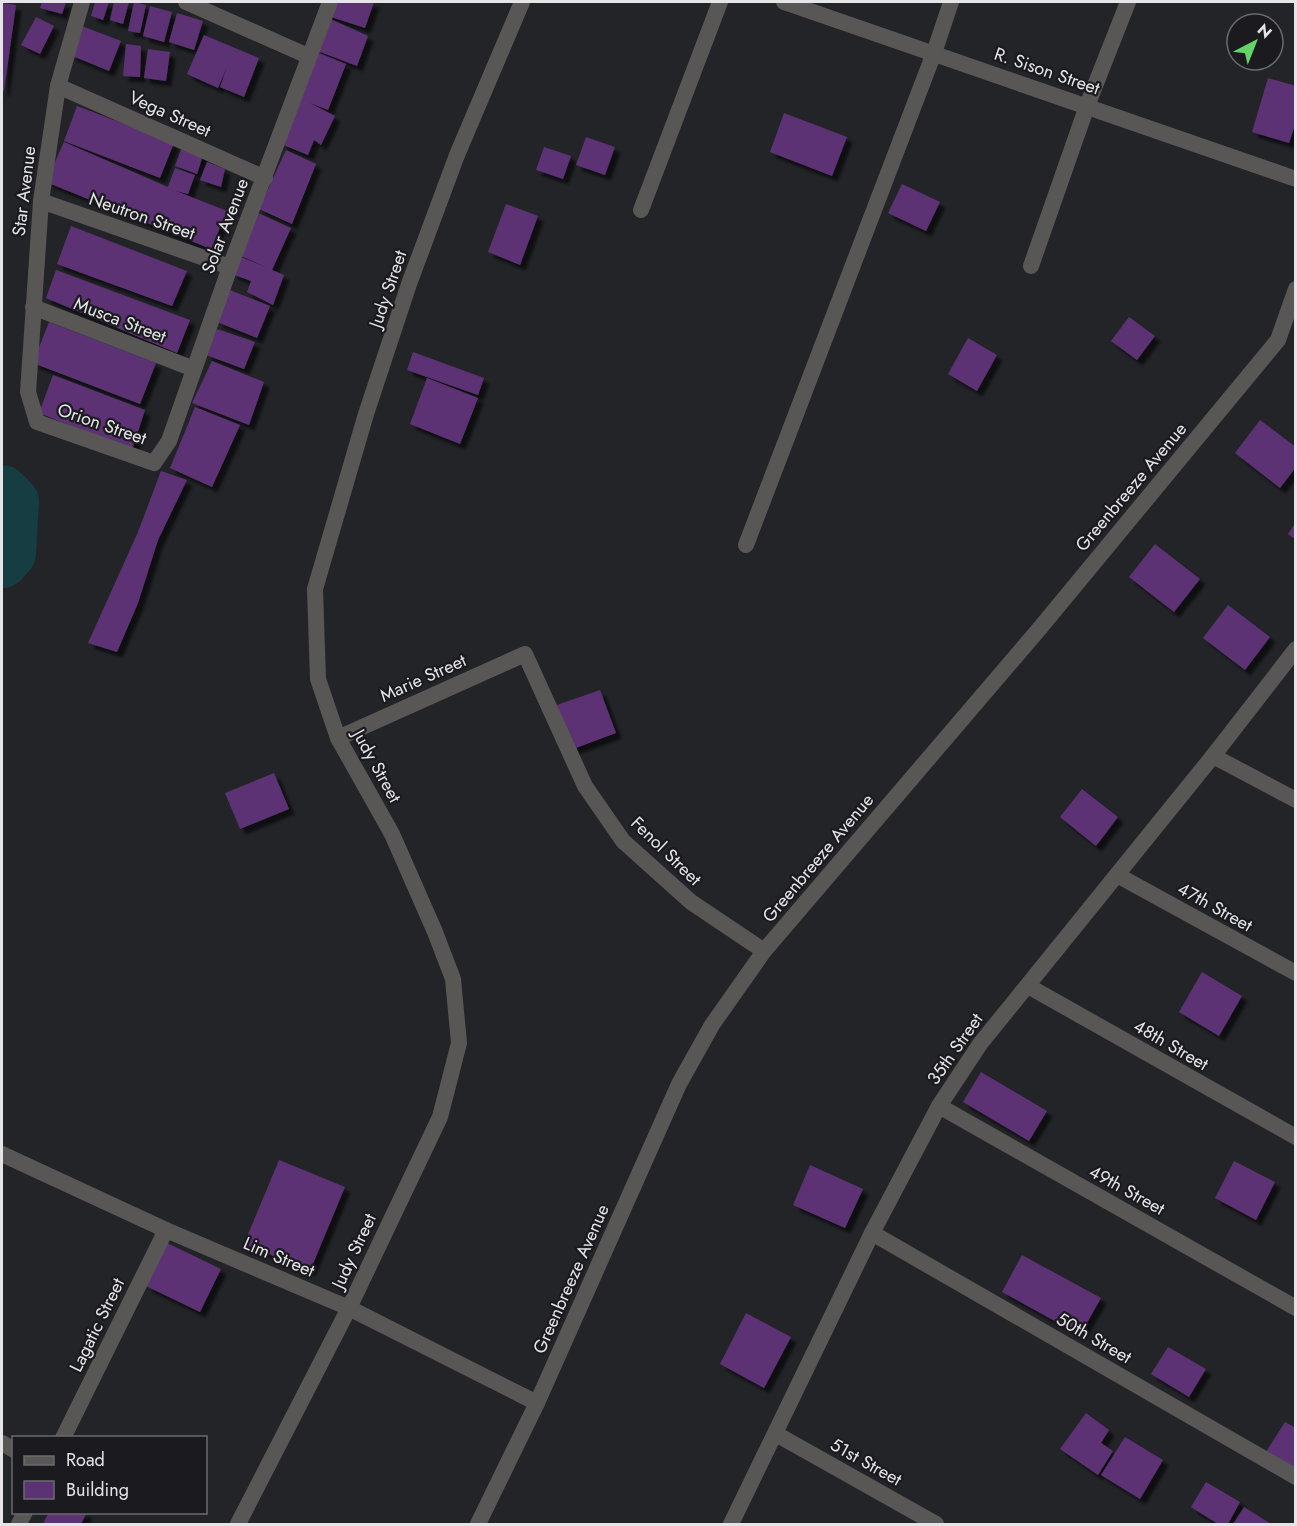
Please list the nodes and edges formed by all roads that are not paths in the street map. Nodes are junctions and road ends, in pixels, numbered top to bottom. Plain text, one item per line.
1 (82, 2) edge
2 (186, 2) edge
3 (330, 2) edge
4 (522, 2) edge
5 (720, 2) edge
6 (784, 2) edge
7 (951, 2) edge
8 (1128, 2) edge
9 (934, 52) junction
10 (309, 56) junction
11 (58, 86) junction
12 (1088, 106) junction
13 (265, 178) junction
14 (1296, 179) edge
15 (41, 201) junction
16 (642, 210) dead end
17 (1031, 266) dead end
18 (230, 267) junction
19 (1296, 289) edge
20 (33, 307) junction
21 (194, 369) junction
22 (37, 422) joint
23 (154, 463) joint
24 (746, 544) dead end
25 (1296, 649) edge
26 (525, 654) joint
27 (338, 738) junction
28 (1213, 756) junction
29 (1296, 800) edge
30 (1117, 875) junction
31 (764, 951) junction
32 (1296, 973) edge
33 (1028, 986) junction
34 (939, 1106) junction
35 (1296, 1137) edge
36 (2, 1154) edge
37 (166, 1230) junction
38 (872, 1233) junction
39 (349, 1308) junction
40 (1296, 1308) edge
41 (537, 1403) junction
42 (776, 1434) junction
43 (63, 1436) edge
44 (1296, 1477) edge
45 (238, 1524) edge
46 (478, 1524) edge
47 (731, 1524) edge
48 (936, 1524) edge

1 - 11 street, Star Avenue
2 - 10 street
3 - 10 street, Solar Avenue
4 - 27 street, Judy Street
5 - 16 street
6 - 9 street, R. Sison Street
7 - 9 street
8 - 12 street
9 - 12 street, R. Sison Street
9 - 24 street
10 - 13 street, Solar Avenue
11 - 13 street, Vega Street
11 - 15 street, Star Avenue
12 - 14 street, R. Sison Street
12 - 17 street
13 - 18 street, Solar Avenue
15 - 18 street, Neutron Street
15 - 20 street, Star Avenue
18 - 21 street, Solar Avenue
19 - 31 street, Greenbreeze Avenue
20 - 21 street, Musca Street
20 - 22 street, Star Avenue
21 - 23 street, Solar Avenue
22 - 23 street, Orion Street
25 - 28 street, 35th Street
26 - 27 street, Marie Street
26 - 31 street, Fenol Street
27 - 39 street, Judy Street
28 - 29 street
28 - 30 street, 35th Street
30 - 32 street, 47th Street
30 - 33 street, 35th Street
31 - 41 street, Greenbreeze Avenue
33 - 34 street, 35th Street
33 - 35 street, 48th Street
34 - 38 street, 35th Street
34 - 40 street, 49th Street
36 - 37 street, Lim Street
37 - 39 street, Lim Street
37 - 43 street, Lagatic Street
38 - 42 street, 35th Street
38 - 44 street, 50th Street
39 - 41 street, Lim Street
39 - 45 street, Judy Street
41 - 46 street, Greenbreeze Avenue
42 - 47 street, 35th Street
42 - 48 street, 51st Street

